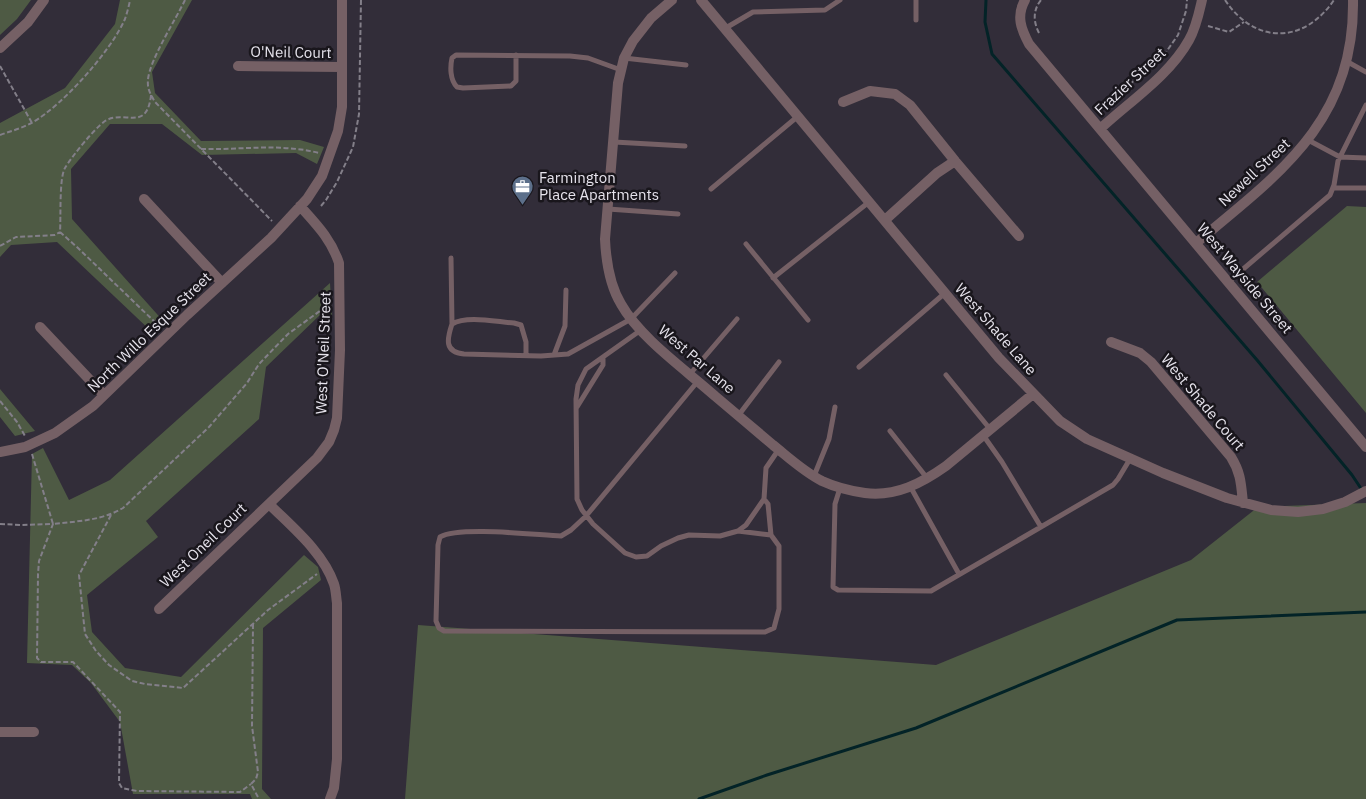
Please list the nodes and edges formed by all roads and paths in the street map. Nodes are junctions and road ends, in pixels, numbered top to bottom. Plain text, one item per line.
1 (44, 0) edge
2 (130, 0) edge
3 (185, 0) edge
4 (342, 0) edge
5 (672, 0) edge
6 (701, 0) edge
7 (840, 0) edge
8 (916, 0) edge
9 (1026, 0) edge
10 (1041, 0) edge
11 (1188, 0) edge
12 (1202, 0) edge
13 (1225, 0) edge
14 (1334, 0) edge
15 (1353, 0) edge
16 (916, 20) dead end
17 (1244, 22) junction
18 (1208, 26) dead end
19 (724, 29) junction
20 (1039, 33) dead end
21 (0, 48) edge
22 (516, 55) junction
23 (624, 58) junction
24 (1346, 61) junction
25 (686, 65) dead end
26 (0, 66) edge
27 (238, 66) dead end
28 (342, 67) junction
29 (621, 70) junction
30 (1366, 72) edge
31 (151, 95) junction
32 (843, 102) dead end
33 (1366, 105) edge
34 (1101, 109) dead end
35 (797, 117) junction
36 (32, 123) junction
37 (1100, 129) junction
38 (0, 135) edge
39 (1308, 140) junction
40 (613, 142) junction
41 (685, 146) dead end
42 (201, 149) junction
43 (320, 153) dead end
44 (1340, 158) junction
45 (1366, 158) edge
46 (955, 161) junction
47 (1333, 188) junction
48 (1366, 188) edge
49 (711, 189) dead end
50 (144, 199) dead end
51 (869, 202) junction
52 (300, 206) junction
53 (607, 209) junction
54 (678, 214) dead end
55 (884, 220) junction
56 (272, 222) dead end
57 (60, 232) junction
58 (1019, 236) dead end
59 (1196, 243) junction
60 (746, 244) dead end
61 (0, 246) edge
62 (452, 258) dead end
63 (675, 273) dead end
64 (774, 278) junction
65 (1228, 282) junction
66 (222, 283) junction
67 (566, 290) dead end
68 (945, 293) junction
69 (332, 307) dead end
70 (631, 319) junction
71 (737, 319) dead end
72 (808, 320) dead end
73 (452, 324) junction
74 (40, 327) dead end
75 (160, 327) dead end
76 (641, 330) junction
77 (1111, 342) dead end
78 (554, 355) junction
79 (526, 356) junction
80 (603, 357) junction
81 (779, 362) dead end
82 (859, 367) dead end
83 (946, 375) dead end
84 (694, 377) junction
85 (1033, 394) junction
86 (104, 395) junction
87 (0, 402) edge
88 (835, 407) dead end
89 (576, 408) junction
90 (738, 416) junction
91 (890, 431) dead end
92 (986, 432) junction
93 (28, 445) junction
94 (1366, 446) edge
95 (779, 450) junction
96 (0, 452) edge
97 (1130, 458) junction
98 (814, 476) junction
99 (927, 479) junction
100 (910, 486) junction
101 (840, 488) junction
102 (1362, 493) edge
103 (764, 498) junction
104 (1243, 503) junction
105 (269, 504) junction
106 (111, 515) junction
107 (586, 516) junction
108 (0, 524) edge
109 (52, 524) junction
110 (1040, 527) junction
111 (738, 531) junction
112 (771, 535) junction
113 (319, 572) dead end
114 (959, 574) junction
115 (159, 608) dead end
116 (253, 624) junction
117 (0, 732) edge
118 (34, 732) dead end
119 (251, 784) junction
120 (259, 799) edge
121 (330, 799) edge

1 - 21 street
2 - 36 path
3 - 31 path
4 - 28 street
5 - 23 street, West Par Lane
6 - 19 street, West Shade Lane
7 - 19 lane
8 - 16 lane
9 - 37 street, West Wayside Street
10 - 20 path
11 - 34 path
12 - 37 street, Frazier Street
13 - 17 path
14 - 17 path
15 - 24 street, Newell Street
17 - 18 path
19 - 35 street, West Shade Lane
22 - 22 lane
22 - 29 lane
23 - 25 lane
23 - 29 street, West Par Lane
24 - 30 lane
24 - 39 street, Newell Street
26 - 36 path
27 - 28 street, O'Neil Court
28 - 52 street
29 - 40 street, West Par Lane
31 - 42 path
31 - 57 path
32 - 46 street
33 - 44 lane
35 - 49 lane
35 - 51 street, West Shade Lane
36 - 38 path
37 - 59 street, West Wayside Street
39 - 44 lane
39 - 59 street, Newell Street
40 - 41 lane
40 - 53 street, West Par Lane
42 - 43 path
42 - 56 path
44 - 45 lane
44 - 47 lane
46 - 55 street
46 - 58 street
47 - 48 lane
47 - 65 lane
50 - 66 street
51 - 55 street, West Shade Lane
51 - 64 lane
52 - 66 street, North Willo Esque Street
52 - 105 street, West O'Neil Street
53 - 54 lane
53 - 70 street, West Par Lane
55 - 68 street, West Shade Lane
57 - 61 path
57 - 75 path
59 - 65 street, West Wayside Street
60 - 64 lane
62 - 73 lane
63 - 70 lane
64 - 72 lane
65 - 94 street, West Wayside Street
66 - 86 street, North Willo Esque Street
67 - 78 lane
68 - 82 lane
68 - 85 street, West Shade Lane
69 - 106 path
70 - 76 street, West Par Lane
70 - 78 lane
71 - 84 lane
73 - 79 lane
73 - 79 lane
74 - 86 street
76 - 80 lane
76 - 84 street, West Par Lane
77 - 104 street, West Shade Court
78 - 79 lane
80 - 89 lane
80 - 89 lane
81 - 90 lane
83 - 92 lane
84 - 90 street, West Par Lane
84 - 107 lane
85 - 92 street, West Par Lane
85 - 97 street, West Shade Lane
86 - 93 street, North Willo Esque Street
87 - 93 path
88 - 98 lane
89 - 107 lane
90 - 95 street, West Par Lane
91 - 99 lane
92 - 99 street, West Par Lane
92 - 110 lane
93 - 96 street, North Willo Esque Street
93 - 109 path
95 - 98 street, West Par Lane
95 - 103 lane
97 - 104 street, West Shade Lane
97 - 110 lane
98 - 101 street, West Par Lane
99 - 100 street, West Par Lane
100 - 101 street, West Par Lane
100 - 114 lane
101 - 114 lane
102 - 104 street, West Shade Lane
103 - 111 lane
103 - 112 lane
105 - 115 street, West Oneil Court
105 - 121 street
106 - 109 path
106 - 116 path
107 - 111 lane
107 - 112 lane
108 - 109 path
109 - 119 path
110 - 114 lane
111 - 112 lane
113 - 116 path
116 - 119 path
117 - 118 street
119 - 120 path

